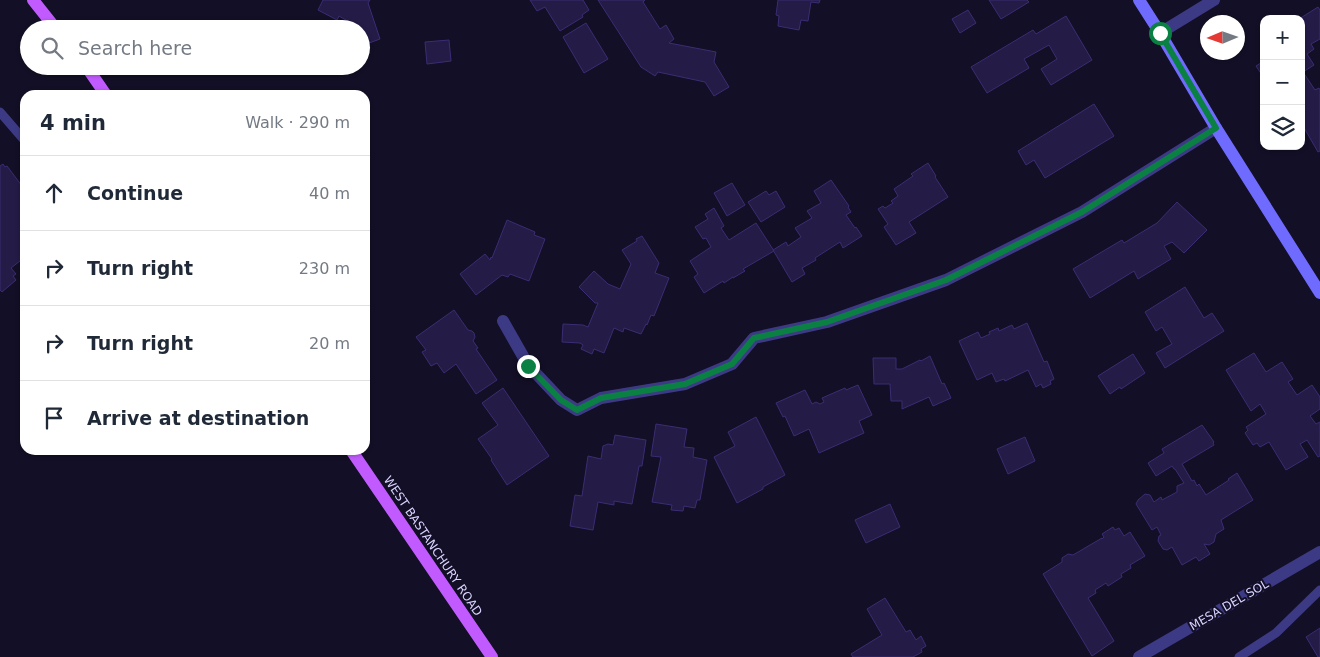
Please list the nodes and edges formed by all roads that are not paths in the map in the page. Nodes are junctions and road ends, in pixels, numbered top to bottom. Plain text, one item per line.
1 (33, 0) edge
2 (1139, 0) edge
3 (1214, 0) edge
4 (49, 20) edge
5 (1160, 33) junction
6 (92, 75) edge
7 (103, 90) edge
8 (0, 112) edge
9 (1216, 128) junction
10 (20, 135) edge
11 (1320, 293) edge
12 (503, 320) dead end
13 (354, 455) edge
14 (1320, 552) edge
15 (1320, 590) edge
16 (492, 657) edge
17 (1139, 657) edge
18 (1239, 657) edge

1 - 4 main road
2 - 5 street
3 - 5 street
5 - 9 street
6 - 7 main road
8 - 10 lane
9 - 11 street
9 - 12 street
13 - 16 main road, WEST BASTANCHURY ROAD
14 - 17 street, MESA DEL SOL
15 - 18 lane

